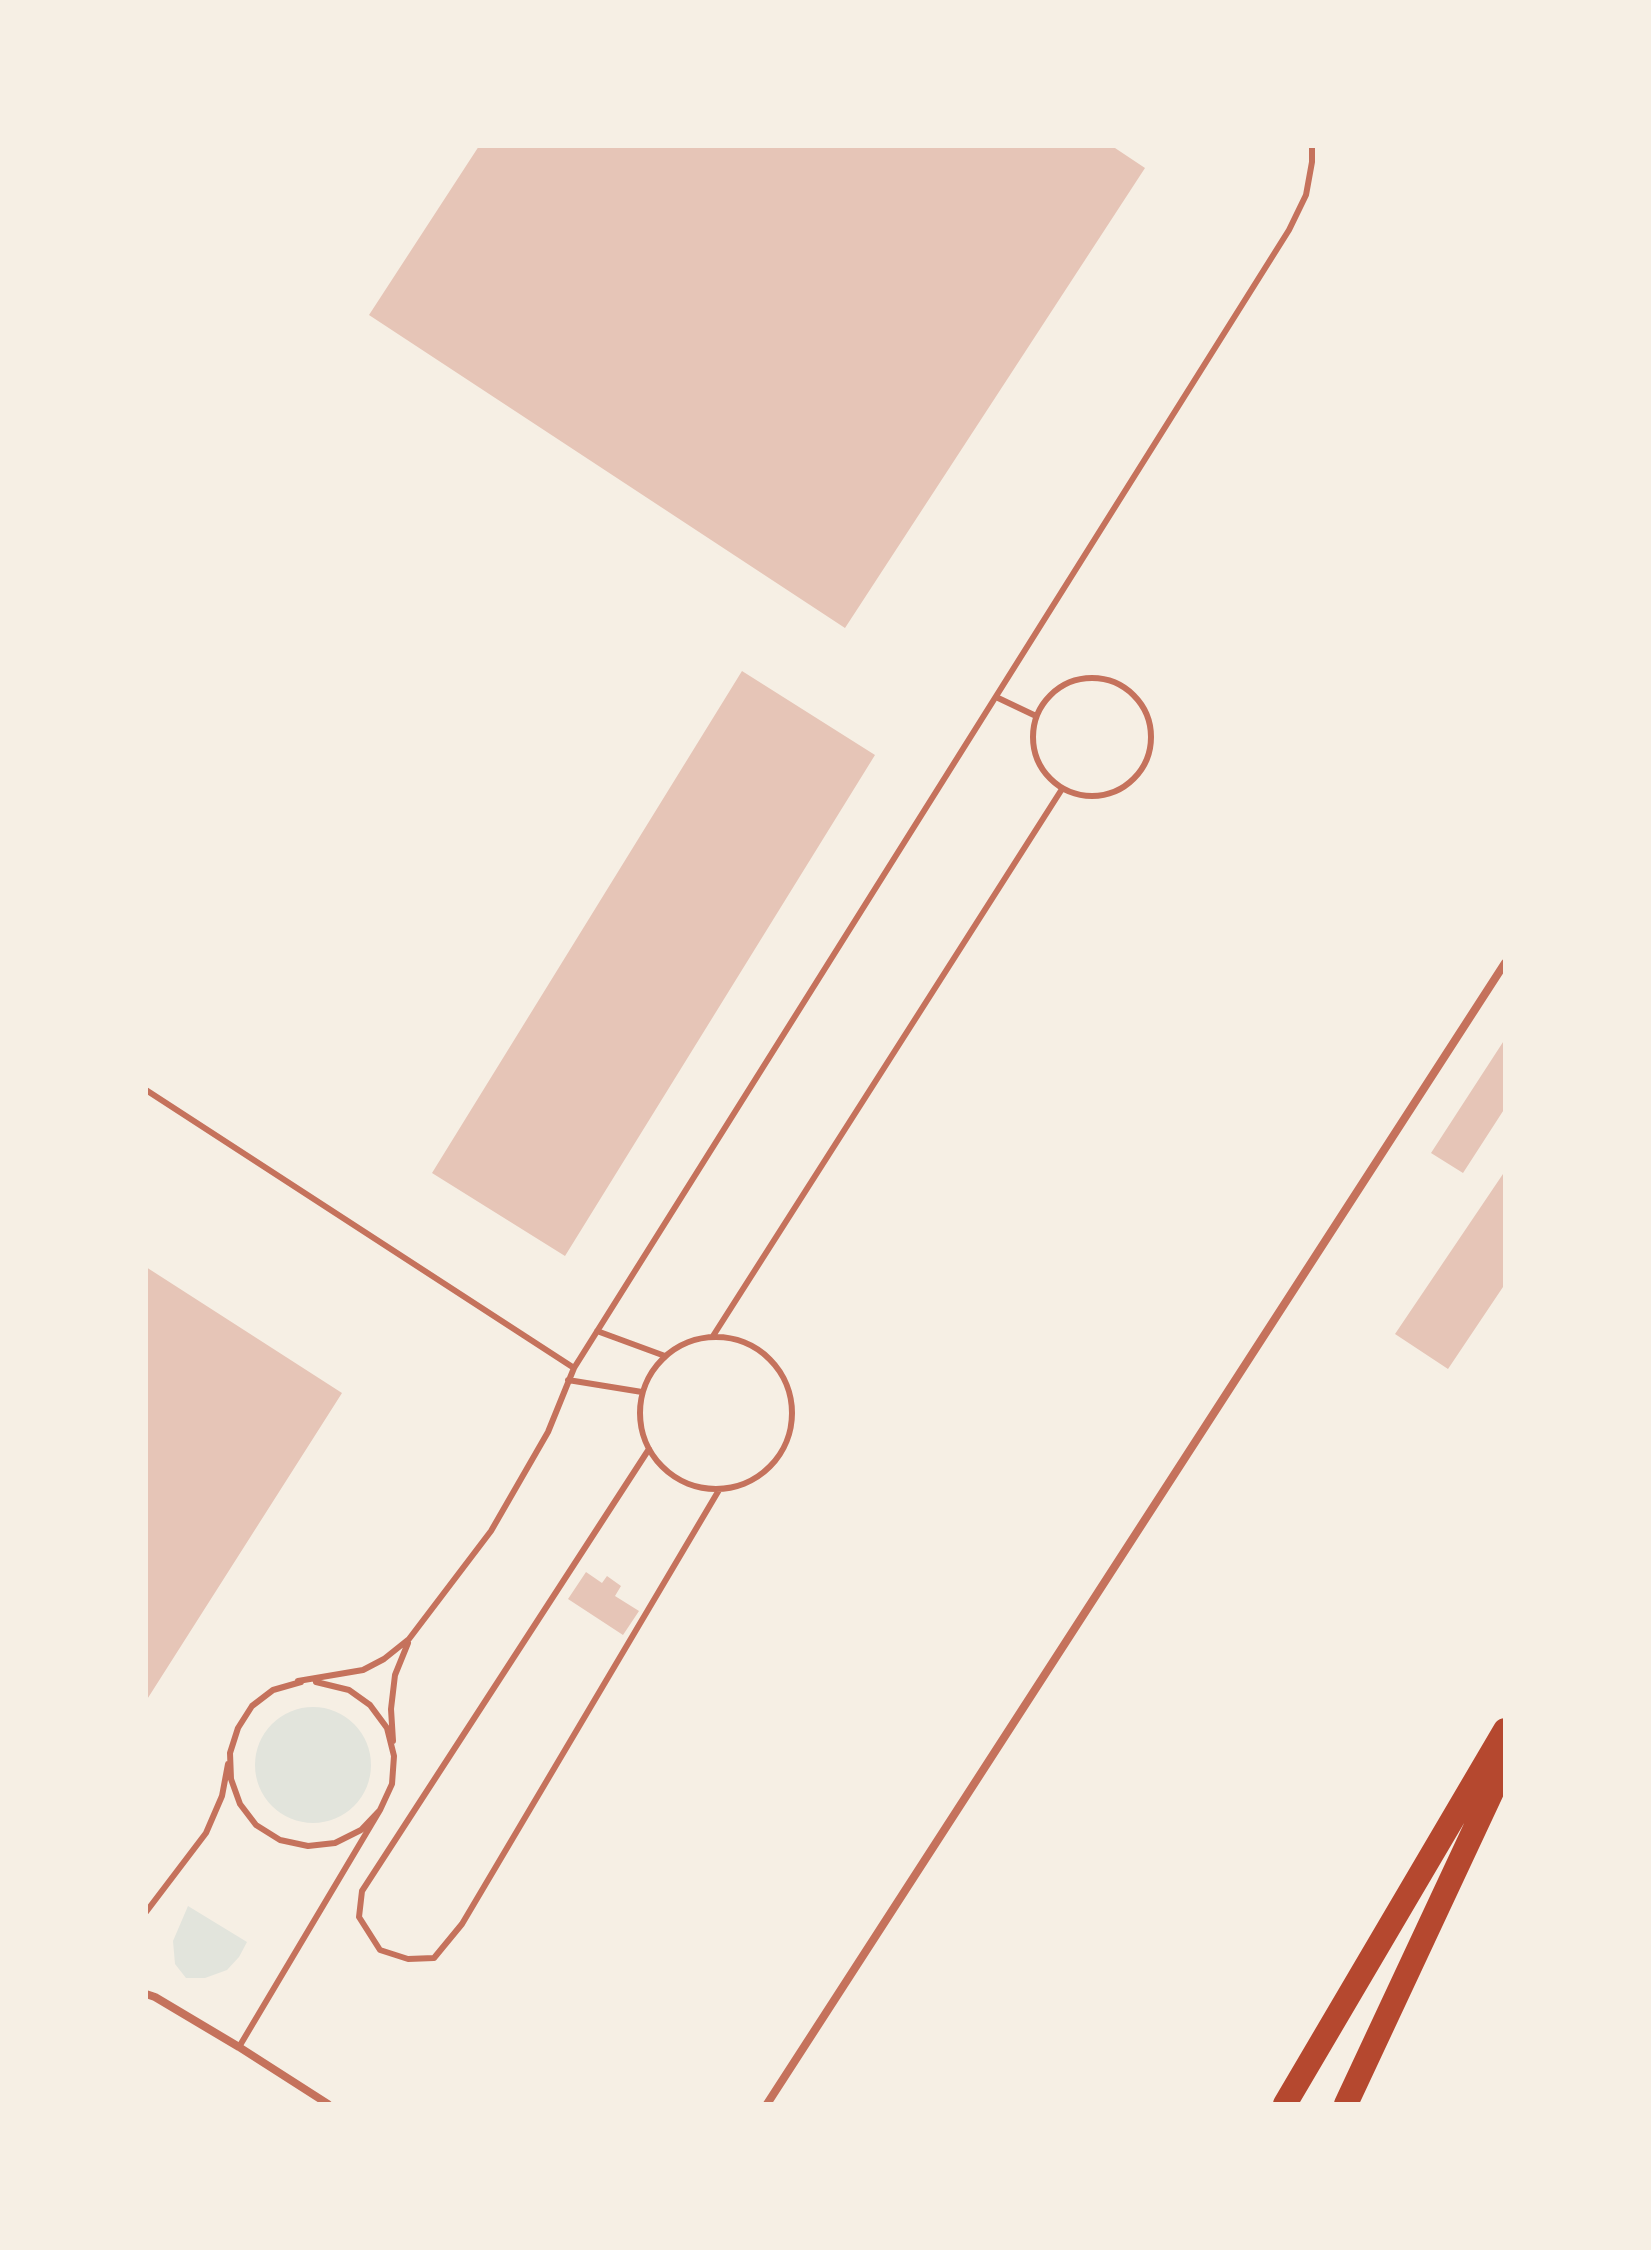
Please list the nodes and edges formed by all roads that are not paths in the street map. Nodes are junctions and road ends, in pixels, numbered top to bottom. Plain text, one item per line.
1 (1312, 146) edge
2 (996, 697) junction
3 (1036, 716) junction
4 (1062, 789) junction
5 (1505, 963) edge
6 (146, 1090) edge
7 (597, 1331) junction
8 (713, 1336) junction
9 (665, 1356) junction
10 (574, 1368) junction
11 (568, 1380) junction
12 (642, 1392) junction
13 (649, 1449) junction
14 (719, 1490) junction
15 (409, 1639) junction
16 (298, 1681) junction
17 (1505, 1730) edge
18 (230, 1753) junction
19 (394, 1756) junction
20 (1505, 1764) edge
21 (380, 1810) junction
22 (146, 1912) edge
23 (146, 1994) edge
24 (239, 2047) junction
25 (328, 2104) edge
26 (767, 2104) edge
27 (1285, 2104) edge
28 (1346, 2104) edge

1 - 2 lane
2 - 3 lane
2 - 7 lane
3 - 4 lane
3 - 4 lane
4 - 8 lane
5 - 26 street
6 - 10 lane
7 - 9 lane
7 - 10 lane
8 - 9 lane
8 - 14 lane
9 - 12 lane
10 - 11 lane
11 - 12 lane
11 - 15 lane
12 - 13 lane
13 - 14 lane
13 - 14 lane
15 - 16 lane
15 - 19 lane
16 - 18 lane
16 - 19 lane
17 - 27 highway
18 - 21 lane
18 - 22 lane
19 - 21 lane
20 - 28 highway
21 - 24 lane
23 - 24 street
24 - 25 street

